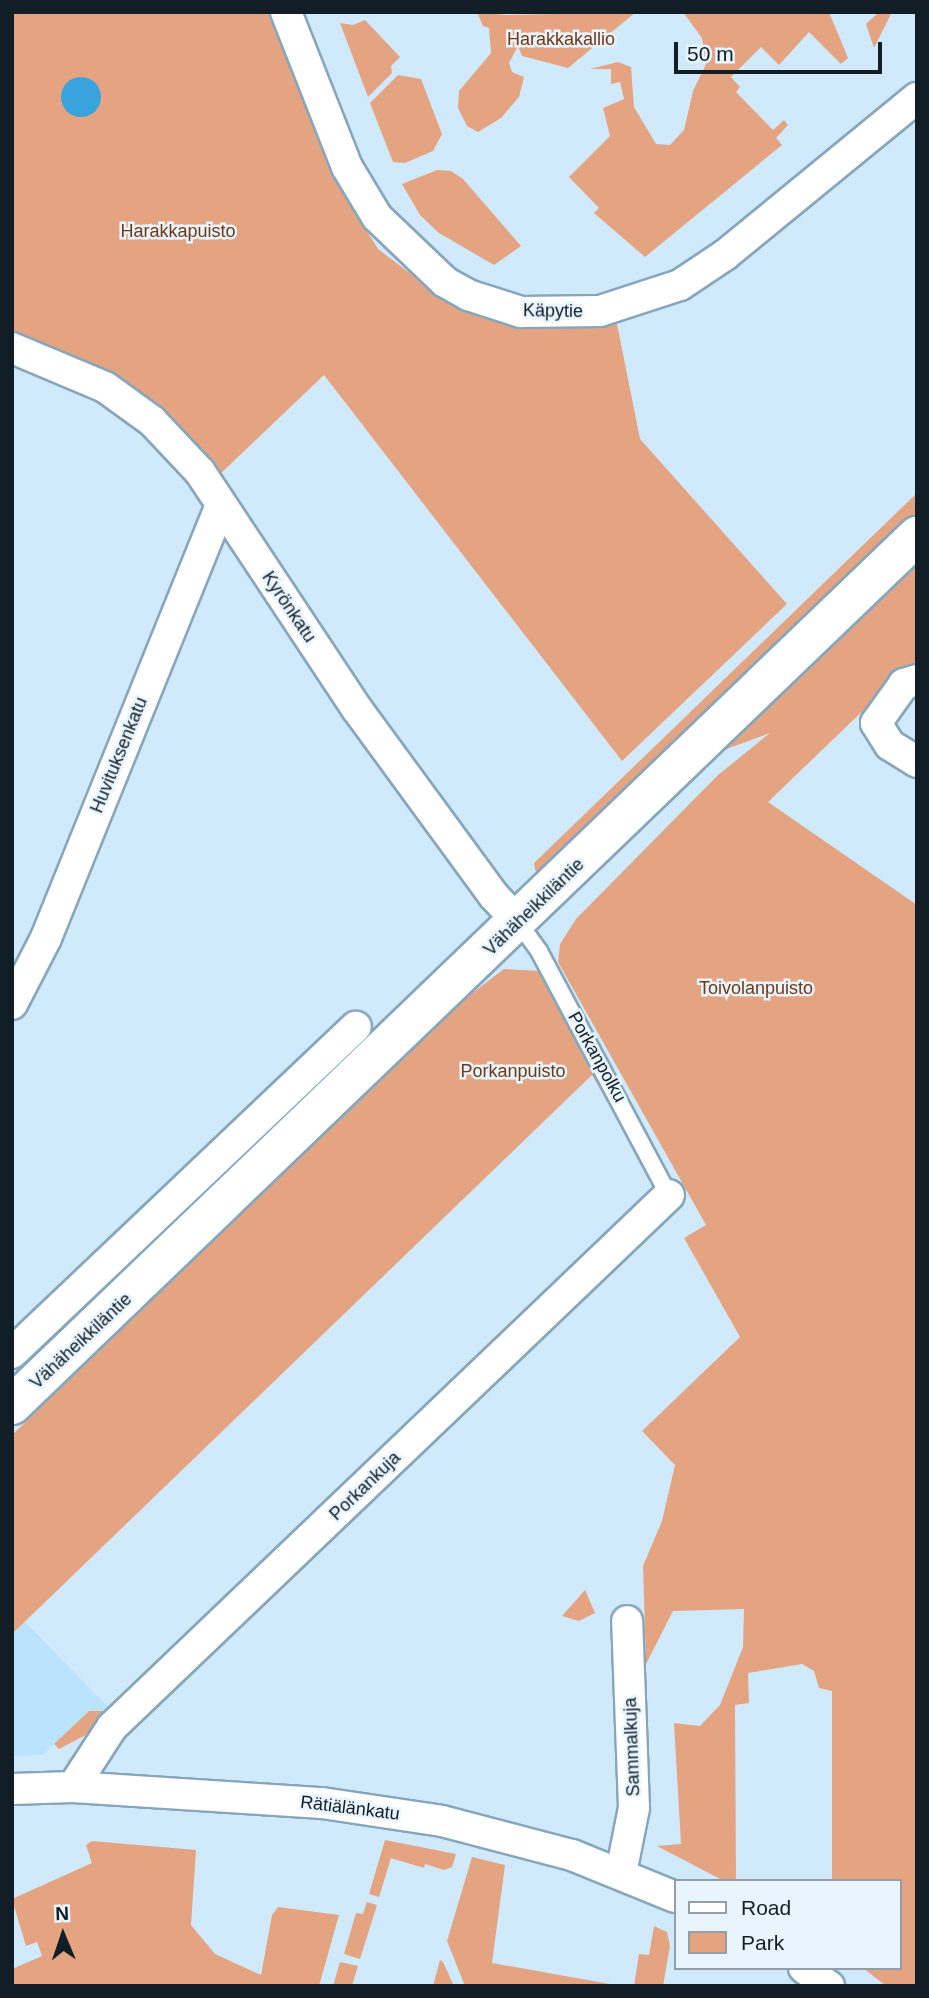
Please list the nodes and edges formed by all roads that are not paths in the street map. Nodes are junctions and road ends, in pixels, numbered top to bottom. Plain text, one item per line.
1 (286, 12) edge
2 (917, 98) edge
3 (12, 348) edge
4 (220, 505) junction
5 (917, 536) edge
6 (911, 682) edge
7 (917, 762) edge
8 (518, 922) junction
9 (12, 1004) edge
10 (356, 1027) dead end
11 (669, 1195) joint
12 (122, 1251) junction
13 (151, 1277) junction
14 (12, 1353) edge
15 (12, 1405) edge
16 (627, 1621) dead end
17 (73, 1787) junction
18 (12, 1789) edge
19 (621, 1873) junction
20 (674, 1897) edge
21 (807, 1970) edge
22 (829, 1986) edge

1 - 2 street, Käpytie
3 - 4 street, Kyrönkatu
4 - 8 street, Kyrönkatu
4 - 9 street, Huvituksenkatu
5 - 8 street, Vähäheikkiläntie
6 - 7 street
8 - 11 lane, Porkanpolku
8 - 13 street, Vähäheikkiläntie
10 - 12 street
11 - 17 street, Porkankuja
12 - 13 street
12 - 14 street
13 - 15 street, Vähäheikkiläntie
16 - 19 street, Sammalkuja
17 - 18 street, Rätiälänkatu
17 - 19 street, Rätiälänkatu
19 - 20 street, Rätiälänkatu
21 - 22 street

